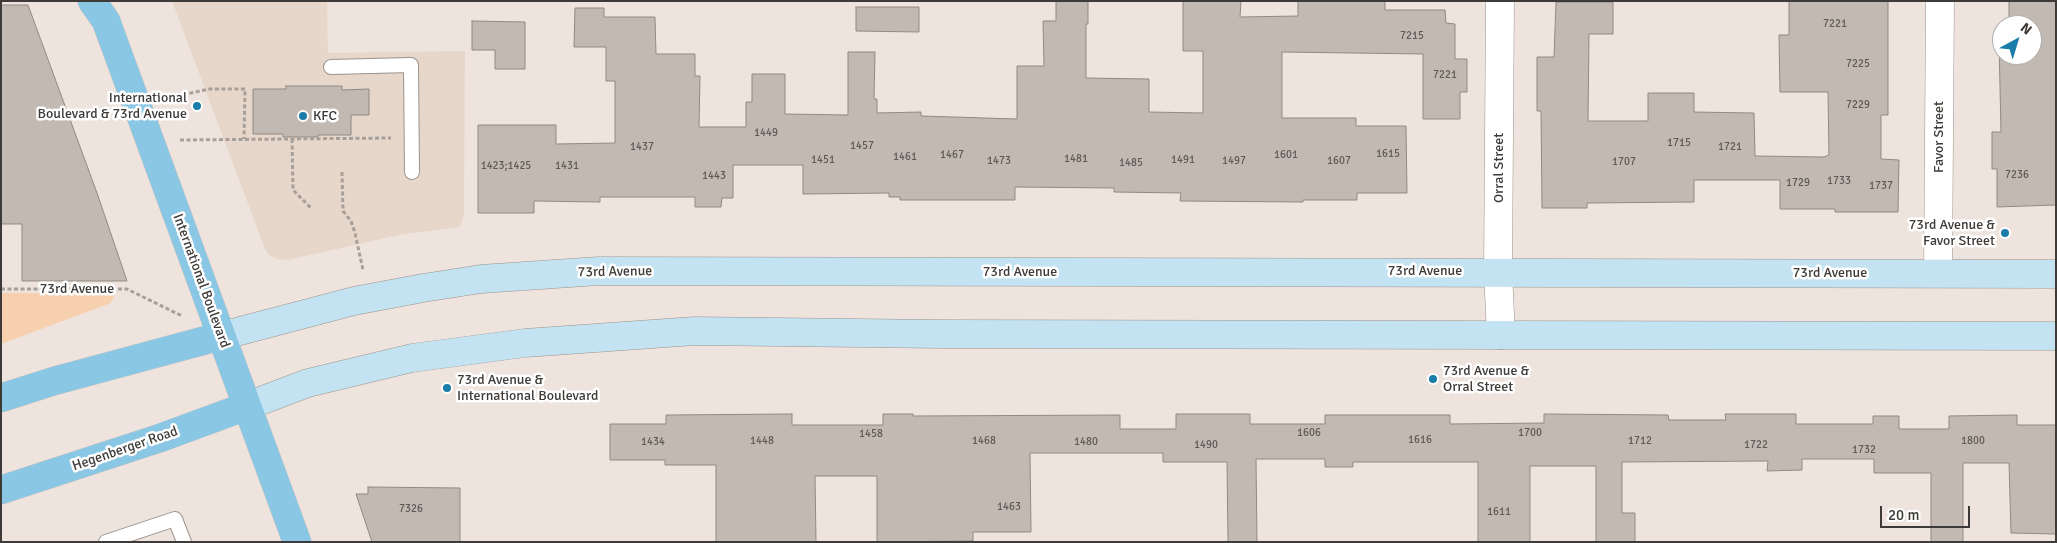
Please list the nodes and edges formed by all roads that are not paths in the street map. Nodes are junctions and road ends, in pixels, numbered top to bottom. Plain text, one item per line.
1 (1500, 1) edge
2 (1940, 1) edge
3 (101, 8) edge
4 (331, 67) dead end
5 (412, 172) dead end
6 (1498, 272) junction
7 (1938, 273) junction
8 (2056, 274) edge
9 (1501, 335) junction
10 (221, 336) junction
11 (2056, 336) edge
12 (1, 398) edge
13 (247, 406) junction
14 (1, 490) edge
15 (106, 542) edge
16 (184, 542) edge
17 (297, 542) edge

1 - 6 street, Orral Street
2 - 7 street, Favor Street
3 - 10 main road, International Boulevard
4 - 5 lane
6 - 7 main road, 73rd Avenue
6 - 9 street, Orral Street
6 - 10 main road, 73rd Avenue
7 - 8 main road, 73rd Avenue
9 - 11 main road
9 - 13 main road
10 - 12 main road
10 - 13 main road, International Boulevard
13 - 14 main road, Hegenberger Road
13 - 17 main road, International Boulevard
15 - 16 lane

